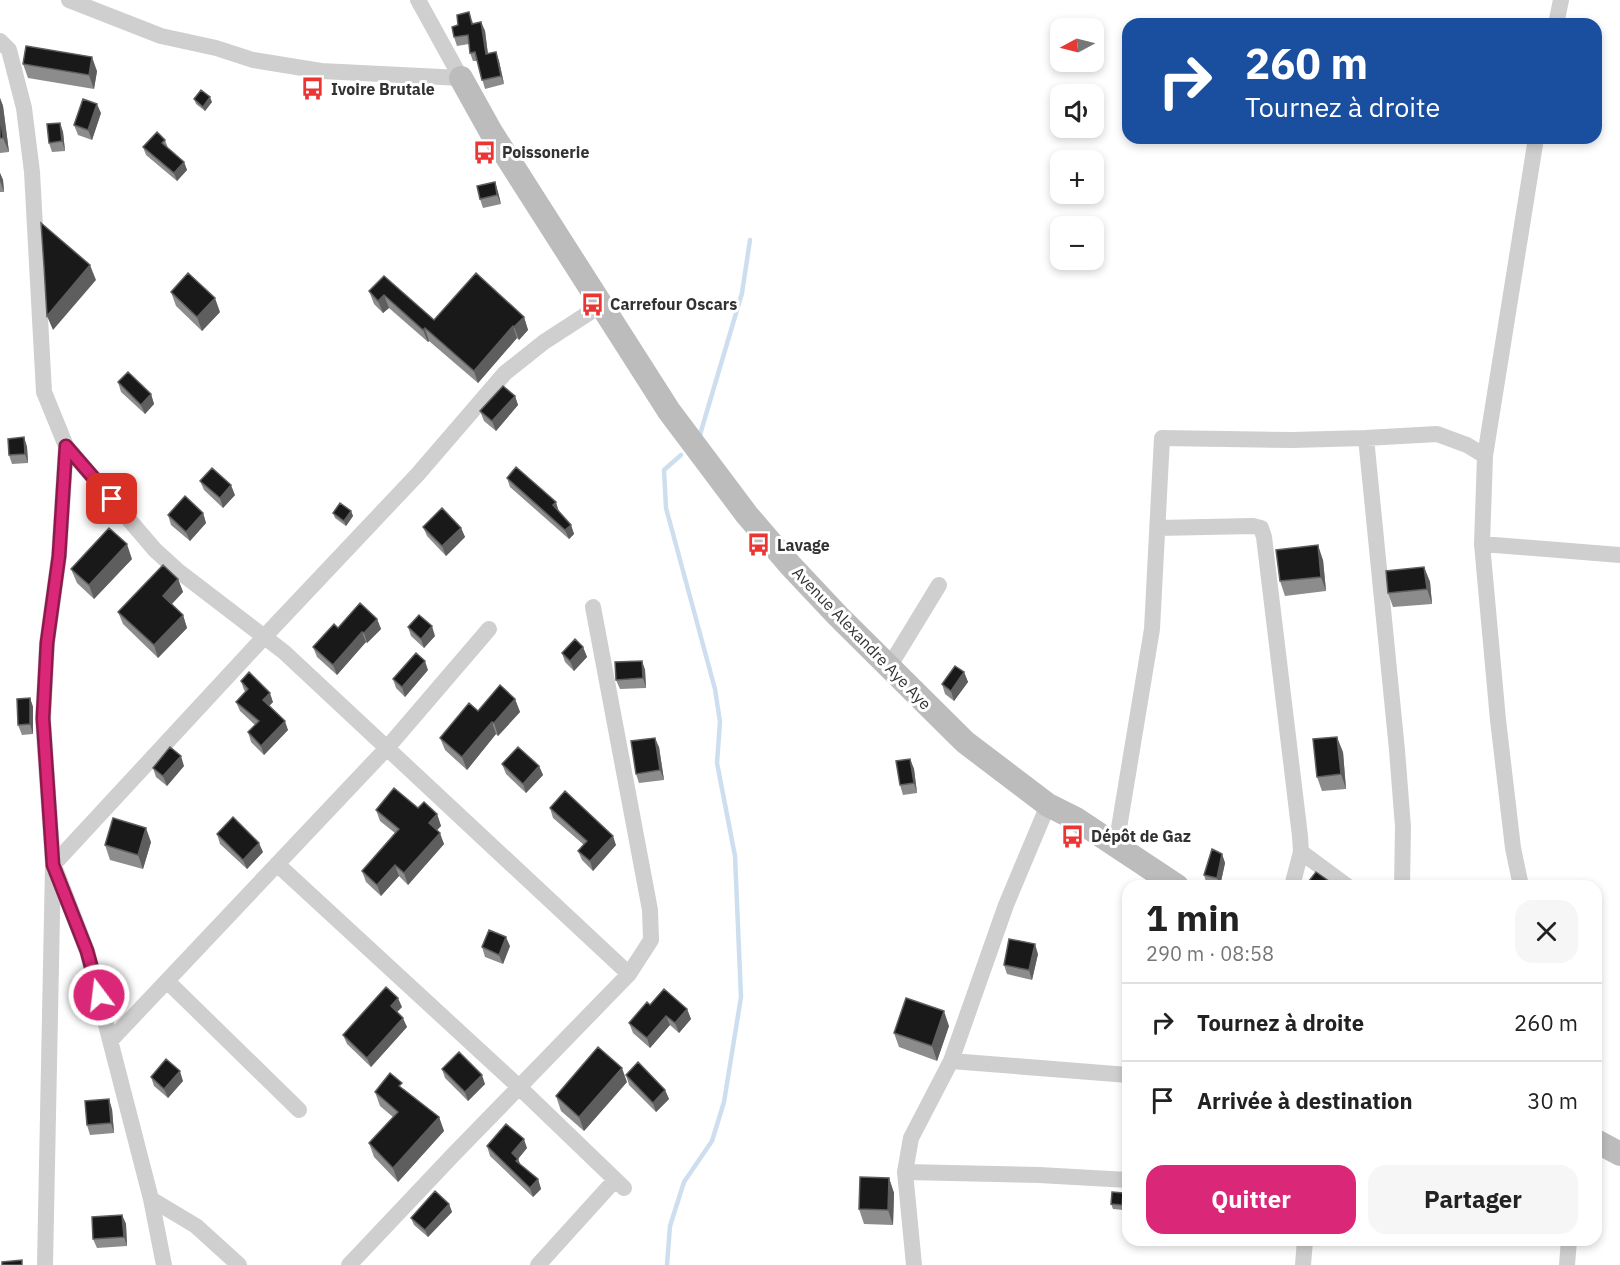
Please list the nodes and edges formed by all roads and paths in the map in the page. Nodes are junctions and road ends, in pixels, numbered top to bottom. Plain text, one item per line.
1 (69, 0) edge
2 (418, 0) edge
3 (1561, 0) edge
4 (1557, 18) edge
5 (0, 42) edge
6 (461, 78) junction
7 (1535, 144) edge
8 (601, 305) junction
9 (1366, 438) junction
10 (66, 446) junction
11 (1485, 456) junction
12 (1158, 528) junction
13 (1482, 544) junction
14 (1620, 555) edge
15 (939, 585) dead end
16 (593, 608) dead end
17 (489, 629) dead end
18 (265, 636) junction
19 (889, 667) junction
20 (387, 748) junction
21 (1047, 805) junction
22 (1116, 846) junction
23 (1301, 852) junction
24 (277, 864) junction
25 (53, 865) junction
26 (1168, 880) edge
27 (1294, 880) edge
28 (1339, 880) edge
29 (1402, 880) edge
30 (1520, 880) edge
31 (629, 974) junction
32 (167, 981) junction
33 (111, 1040) junction
34 (951, 1062) junction
35 (1122, 1075) edge
36 (519, 1087) junction
37 (299, 1110) dead end
38 (1602, 1144) edge
39 (1620, 1154) edge
40 (905, 1172) junction
41 (1122, 1180) edge
42 (151, 1199) junction
43 (1305, 1246) edge
44 (1569, 1246) edge
45 (45, 1265) edge
46 (164, 1265) edge
47 (239, 1265) edge
48 (349, 1265) edge
49 (538, 1265) edge
50 (914, 1265) edge
51 (1303, 1265) edge
52 (1567, 1265) edge

1 - 6 street
2 - 6 street
3 - 4 street
5 - 10 street
6 - 8 street, Avenue Alexandre Aye Aye
7 - 11 street
8 - 18 street
8 - 19 street, Avenue Alexandre Aye Aye
9 - 11 street
9 - 12 street
9 - 29 street
10 - 18 street
10 - 25 street
11 - 13 street
12 - 22 street
12 - 23 street
13 - 14 street
13 - 30 street
15 - 19 street
16 - 31 street
17 - 20 street
18 - 20 street
18 - 25 street
19 - 21 street, Avenue Alexandre Aye Aye
20 - 24 street
20 - 31 street
21 - 22 street, Avenue Alexandre Aye Aye
21 - 34 street
22 - 26 street, Avenue Alexandre Aye Aye
23 - 27 street
23 - 28 street
24 - 32 street
24 - 36 street
25 - 33 street
25 - 45 street
31 - 36 street
32 - 33 street
32 - 37 street
33 - 42 street
34 - 35 street
34 - 40 street
36 - 48 street
36 - 49 street
38 - 39 street
40 - 41 street
40 - 50 street
42 - 46 street
42 - 47 street
43 - 51 street
44 - 52 street

